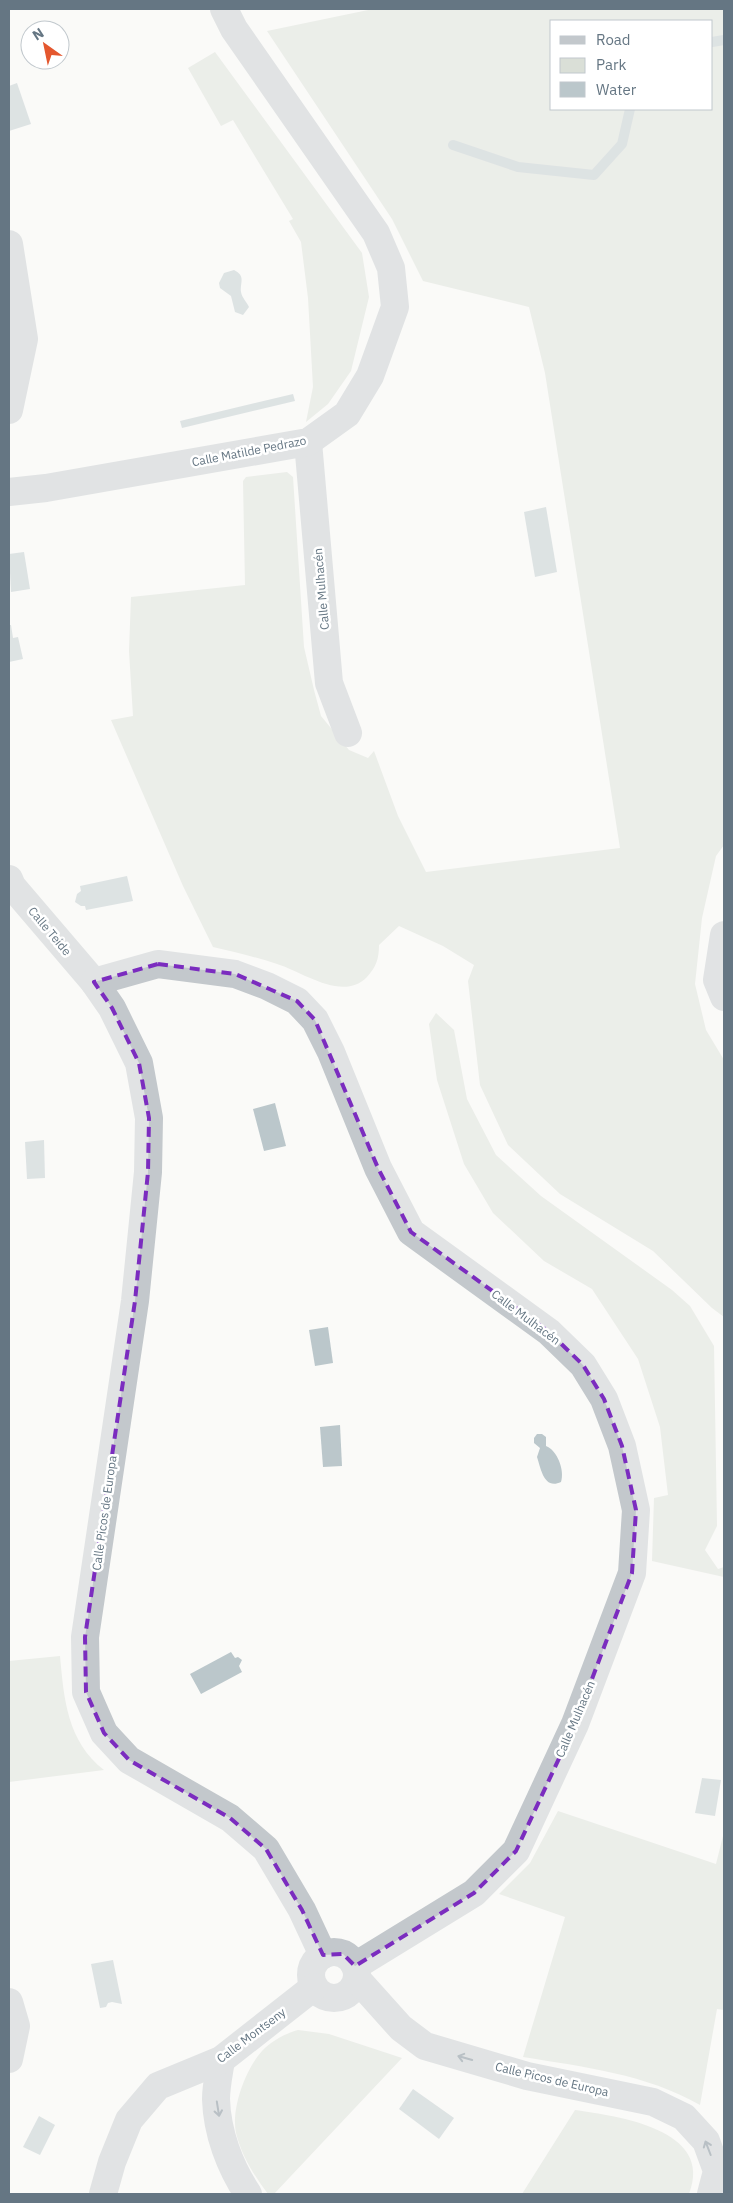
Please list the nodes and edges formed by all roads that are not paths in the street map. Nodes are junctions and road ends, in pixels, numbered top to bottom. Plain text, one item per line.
1 (224, 9) edge
2 (9, 244) edge
3 (9, 410) edge
4 (308, 442) junction
5 (9, 492) edge
6 (348, 733) dead end
7 (9, 879) edge
8 (724, 935) edge
9 (94, 982) junction
10 (724, 997) edge
11 (323, 1955) junction
12 (356, 1972) junction
13 (314, 1987) junction
14 (9, 2002) edge
15 (9, 2059) edge
16 (221, 2060) junction
17 (103, 2194) edge
18 (248, 2194) edge
19 (711, 2194) edge

1 - 4 street, Calle Matilde Pedrazo
2 - 3 street
4 - 5 street, Calle Matilde Pedrazo
4 - 6 street, Calle Mulhacén
7 - 9 street, Calle Teide
8 - 10 street
9 - 11 street, Calle Picos de Europa
9 - 12 street, Calle Mulhacén
11 - 12 street
11 - 13 street
12 - 13 street
19 -> 12 street, Calle Picos de Europa
13 - 16 street, Calle Montseny
14 - 15 street
16 - 17 street, Calle Montseny
16 -> 18 street

